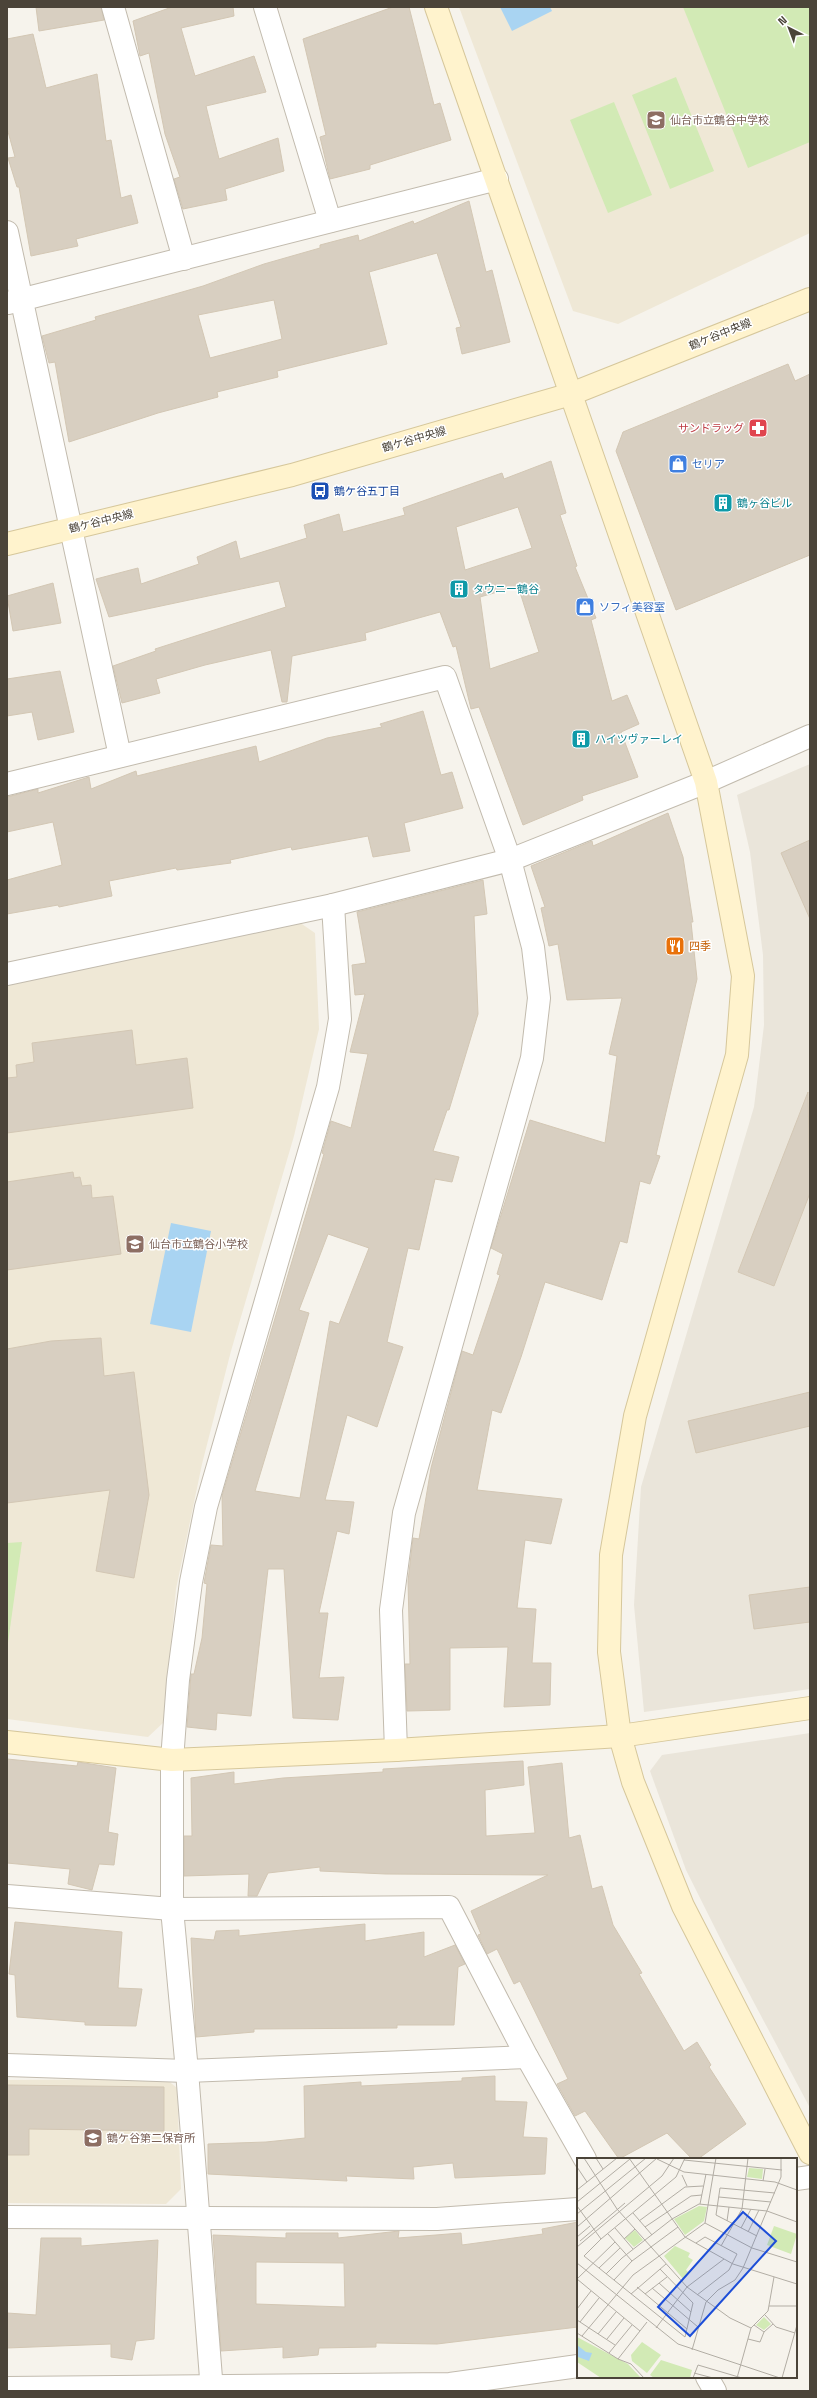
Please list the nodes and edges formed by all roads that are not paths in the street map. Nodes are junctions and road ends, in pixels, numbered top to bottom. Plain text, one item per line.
1 (113, 7) edge
2 (265, 7) edge
3 (436, 7) edge
4 (497, 179) junction
5 (330, 222) junction
6 (7, 232) edge
7 (184, 259) junction
8 (810, 299) edge
9 (14, 301) edge
10 (571, 394) junction
11 (71, 529) junction
12 (7, 544) edge
13 (810, 736) edge
14 (120, 756) junction
15 (706, 782) junction
16 (7, 784) edge
17 (510, 860) junction
18 (333, 905) junction
19 (7, 974) edge
20 (810, 1708) edge
21 (620, 1736) junction
22 (7, 1742) edge
23 (396, 1750) junction
24 (172, 1760) junction
25 (7, 1896) edge
26 (172, 1909) junction
27 (527, 2057) junction
28 (7, 2065) edge
29 (187, 2071) junction
30 (810, 2153) edge
31 (584, 2158) edge
32 (810, 2177) edge
33 (797, 2179) edge
34 (577, 2209) edge
35 (7, 2217) edge
36 (199, 2220) junction
37 (577, 2366) edge
38 (708, 2378) edge
39 (7, 2388) edge
40 (212, 2389) edge
41 (715, 2391) edge

1 - 7 street
2 - 5 street
3 - 4 street
4 - 5 street
4 - 10 street
5 - 7 street
6 - 9 street
7 - 9 street
8 - 10 street, 鶴ケ谷中央線
9 - 11 street
10 - 11 street, 鶴ケ谷中央線
10 - 15 street
11 - 12 street, 鶴ケ谷中央線
11 - 14 street
13 - 15 street
14 - 16 street
14 - 17 street
15 - 17 street
15 - 21 street
17 - 18 street
17 - 23 street
18 - 19 street
18 - 24 street
20 - 21 street
21 - 23 street
21 - 30 street
22 - 24 street
23 - 24 street
24 - 26 street
25 - 26 street
26 - 27 street
26 - 29 street
27 - 29 street
27 - 31 street
28 - 29 street
29 - 36 street
32 - 33 street
34 - 36 street
35 - 36 street
36 - 40 street
37 - 40 street
38 - 41 street
39 - 40 street

